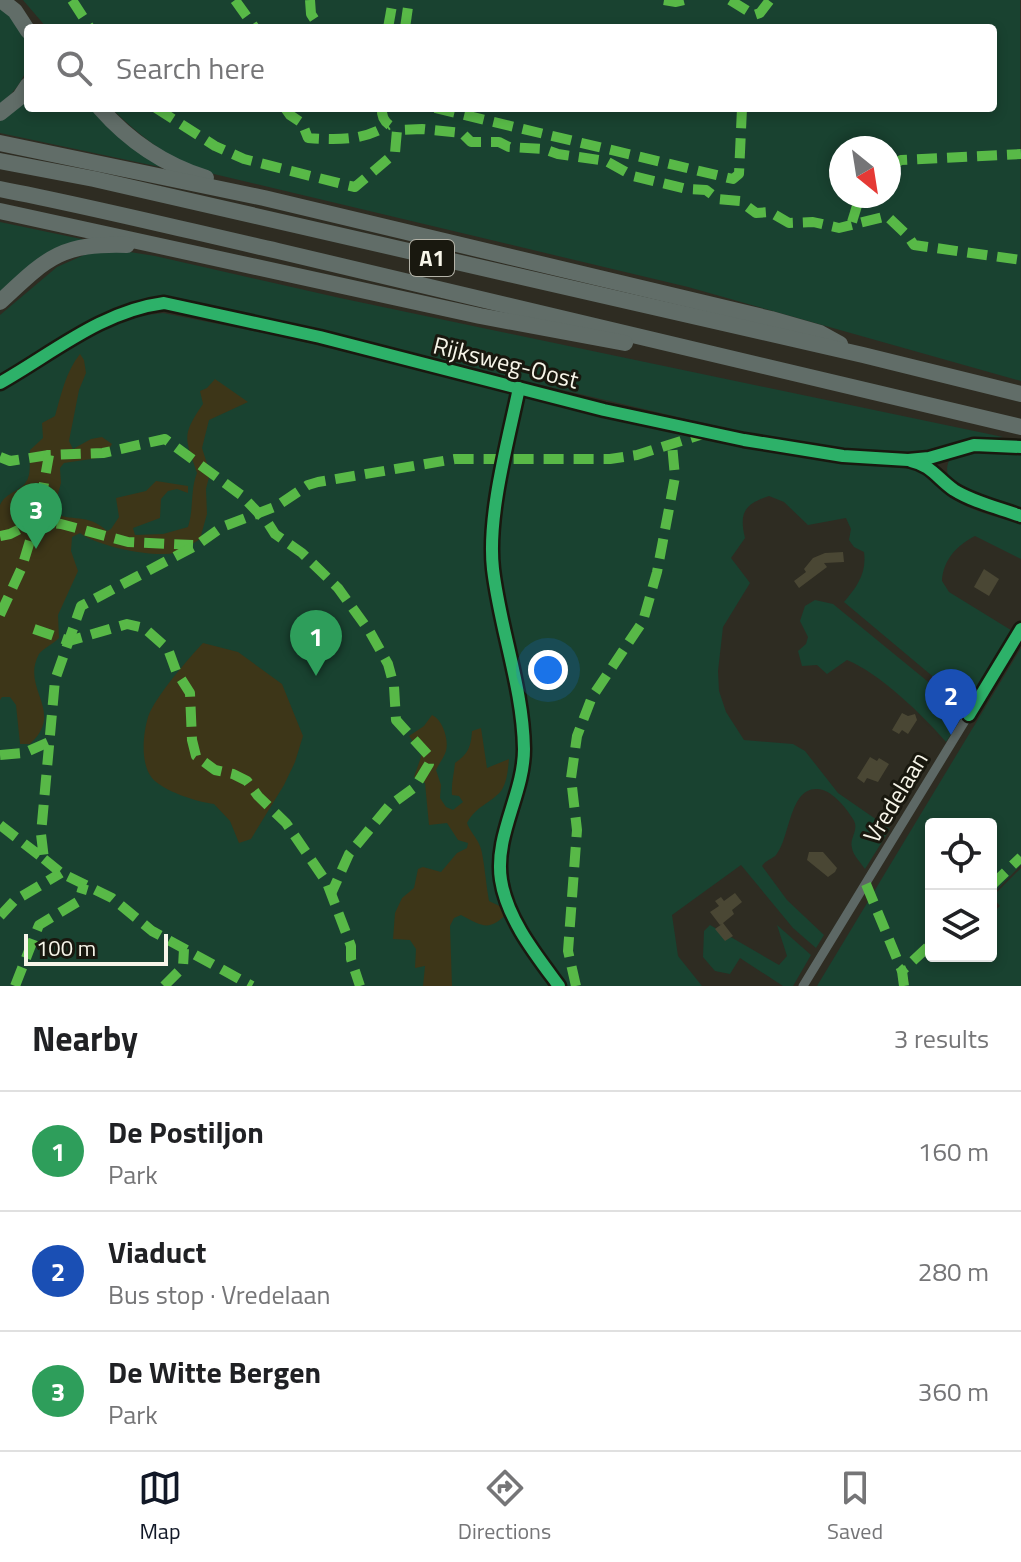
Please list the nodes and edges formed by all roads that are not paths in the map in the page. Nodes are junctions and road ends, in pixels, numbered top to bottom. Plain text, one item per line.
1 (1, 0) edge
2 (16, 0) edge
3 (37, 24) edge
4 (24, 25) edge
5 (24, 91) edge
6 (104, 112) edge
7 (0, 113) edge
8 (0, 143) edge
9 (0, 161) edge
10 (0, 189) edge
11 (264, 198) junction
12 (0, 211) edge
13 (175, 248) junction
14 (0, 302) edge
15 (863, 355) junction
16 (720, 357) junction
17 (1021, 394) edge
18 (1021, 427) edge
19 (1021, 629) edge
20 (803, 986) edge

1 - 4 highway
2 - 3 highway
5 - 7 highway
6 - 11 highway, A1
8 - 11 highway, A1
9 - 15 highway, A1
10 - 16 highway, A1
11 - 15 highway, A1
12 - 13 highway, A1
13 - 14 highway, A1
13 - 16 highway, A1
15 - 17 highway, A1
16 - 18 highway, A1
19 - 20 street, Vredelaan

